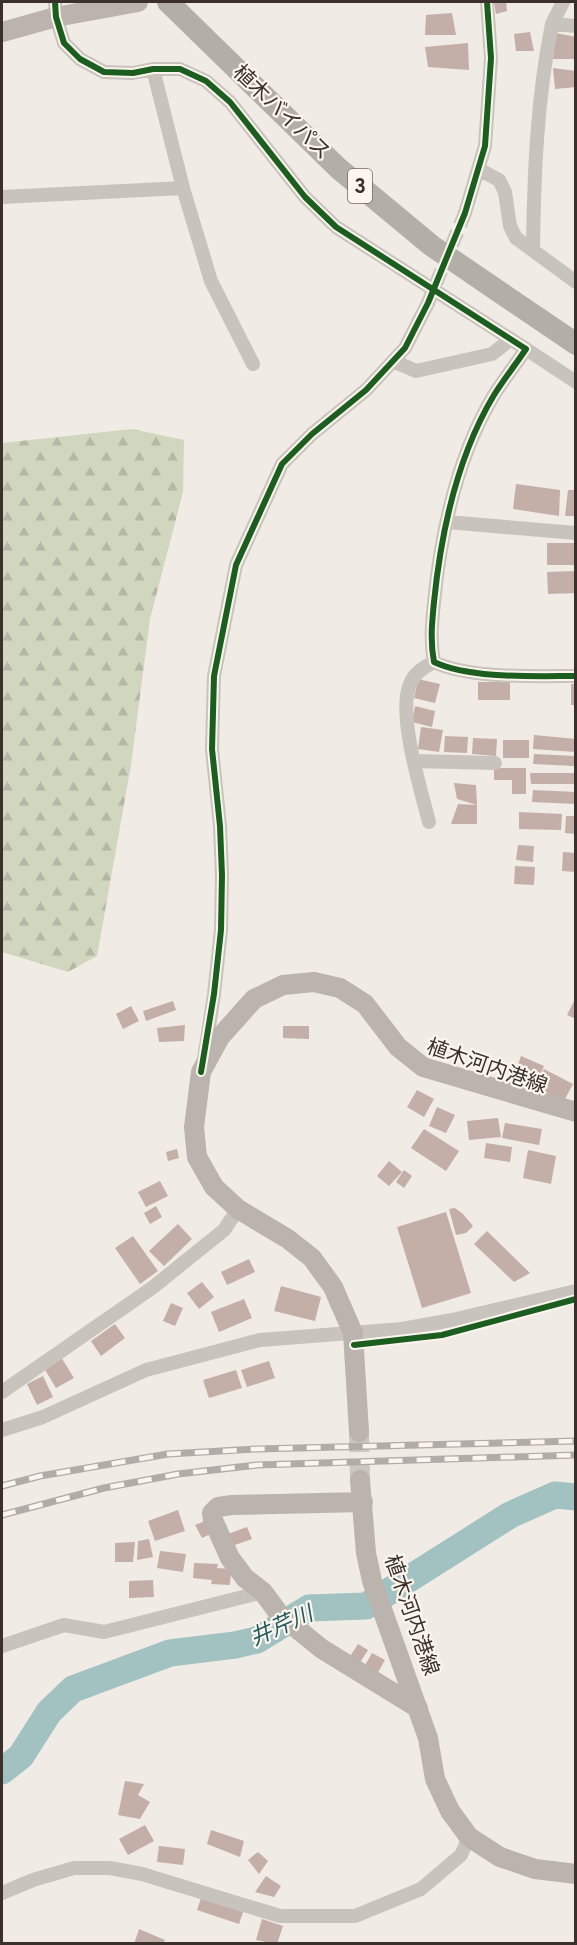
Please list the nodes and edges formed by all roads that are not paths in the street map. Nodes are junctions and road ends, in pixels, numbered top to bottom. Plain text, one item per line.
1 (138, 2) edge
2 (168, 2) edge
3 (487, 2) edge
4 (563, 2) edge
5 (56, 9) edge
6 (552, 24) junction
7 (576, 26) edge
8 (2, 32) edge
9 (153, 69) junction
10 (478, 169) junction
11 (183, 188) junction
12 (2, 197) edge
13 (465, 213) tunnel mouth
14 (533, 249) junction
15 (576, 282) edge
16 (428, 303) tunnel mouth
17 (512, 339) junction
18 (576, 344) edge
19 (526, 349) junction
20 (393, 361) junction
21 (253, 364) dead end
22 (576, 382) edge
23 (447, 522) junction
24 (576, 533) edge
25 (434, 662) junction
26 (576, 676) edge
27 (414, 761) junction
28 (495, 763) dead end
29 (429, 822) dead end
30 (201, 1072) junction
31 (576, 1112) edge
32 (238, 1209) junction
33 (576, 1291) edge
34 (353, 1334) junction
35 (2, 1392) edge
36 (2, 1430) edge
37 (359, 1432) tunnel mouth
38 (360, 1480) tunnel mouth
39 (363, 1502) junction
40 (263, 1592) junction
41 (2, 1646) edge
42 (418, 1708) junction
43 (469, 1837) junction
44 (576, 1874) edge
45 (2, 1893) edge

1 - 5 main road
2 - 18 highway, 植木バイパス / 3
3 - 10 street
4 - 6 street
5 - 8 main road
5 - 9 street
6 - 7 street
6 - 14 street
9 - 11 street
9 - 17 street
10 - 13 street
10 - 14 street
11 - 12 street
11 - 21 street
14 - 15 street
16 - 20 street
17 - 19 street
17 - 20 street
19 - 22 street
19 - 23 street
20 - 30 street
23 - 24 street
23 - 25 street
25 - 26 street
25 - 27 street
27 - 28 street
27 - 29 street
30 - 31 main road, 植木河内港線
30 - 32 main road, 植木河内港線
32 - 34 main road, 植木河内港線
32 - 35 street
33 - 34 street
34 - 36 street
34 - 37 main road, 植木河内港線
38 - 39 main road, 植木河内港線
39 - 40 main road, 植木河内港線
39 - 42 main road, 植木河内港線
40 - 41 street
40 - 42 main road, 植木河内港線
42 - 43 main road, 植木河内港線
43 - 44 main road, 植木河内港線
43 - 45 street

